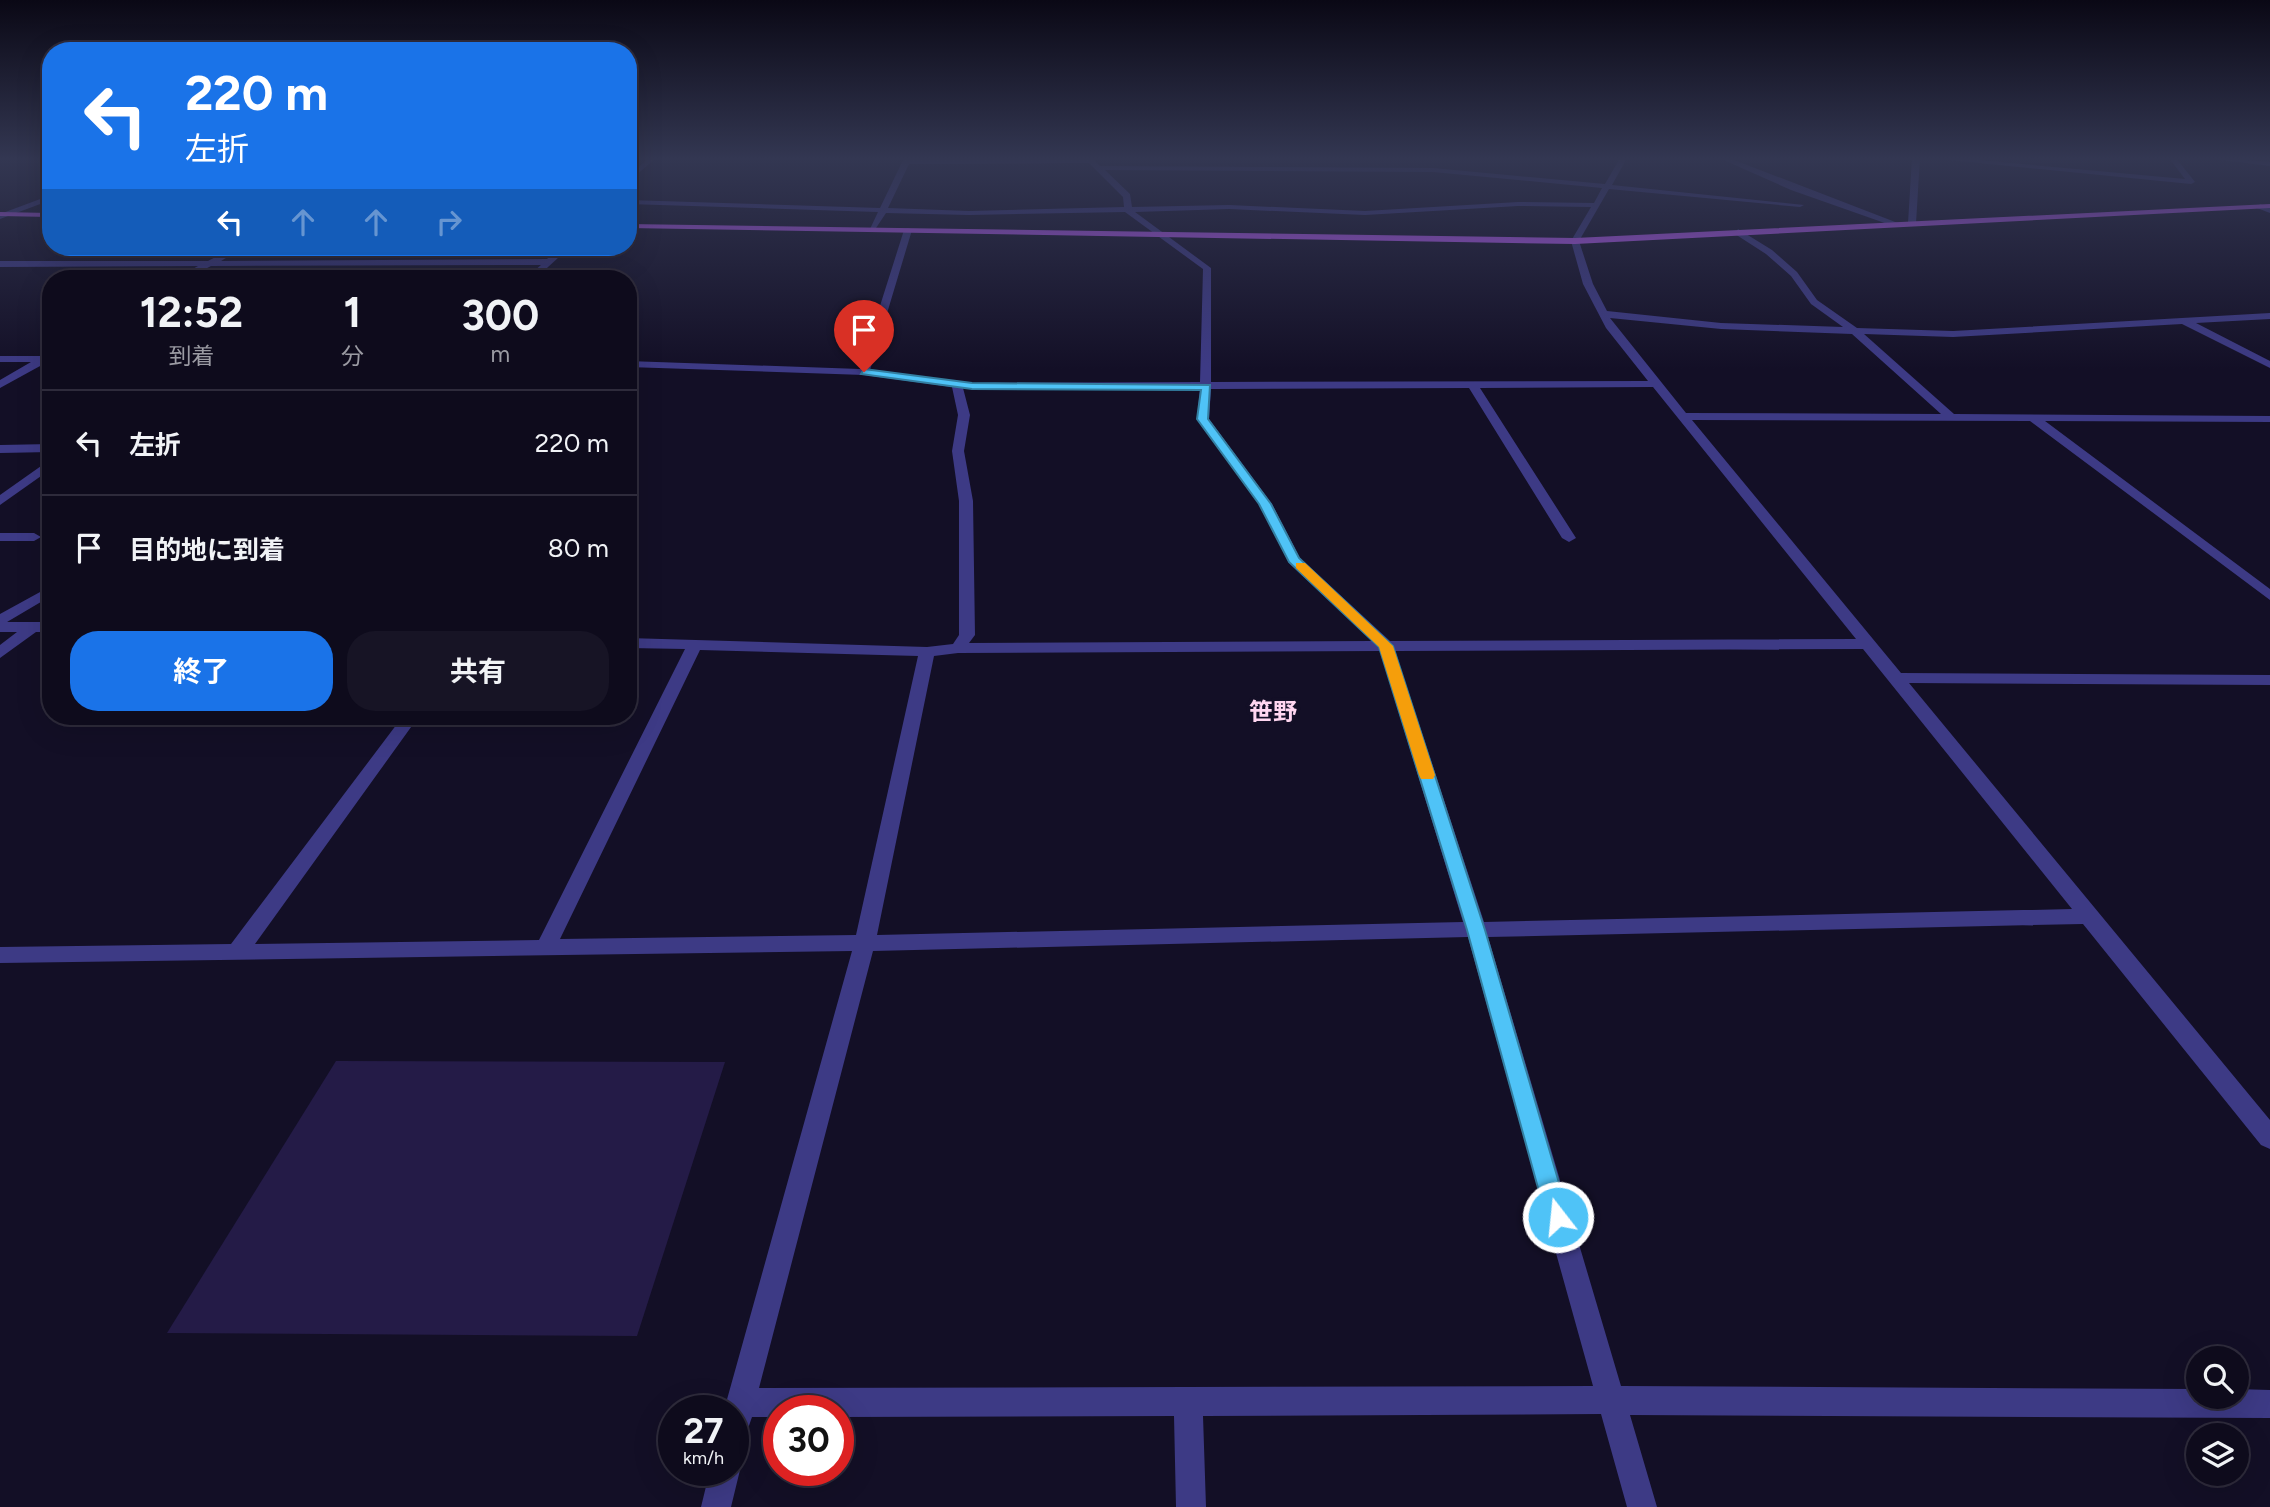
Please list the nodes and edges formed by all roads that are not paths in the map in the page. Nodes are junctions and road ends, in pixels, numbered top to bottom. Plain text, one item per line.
1 (819, 228) edge
2 (1152, 228) edge
3 (1582, 228) edge
4 (1822, 228) edge
5 (874, 229) joint
6 (908, 230) junction
7 (1738, 232) junction
8 (1160, 234) junction
9 (1575, 241) junction
10 (222, 256) edge
11 (557, 256) edge
12 (551, 262) junction
13 (0, 264) edge
14 (205, 265) junction
15 (196, 270) edge
16 (541, 270) edge
17 (1604, 314) junction
18 (2270, 316) edge
19 (2184, 321) junction
20 (1855, 331) junction
21 (42, 357) edge
22 (0, 359) edge
23 (42, 360) edge
24 (637, 364) edge
25 (2270, 365) edge
26 (864, 372) junction
27 (957, 384) junction
28 (1472, 384) junction
29 (1655, 384) junction
30 (0, 386) edge
31 (1207, 387) junction
32 (1681, 415) junction
33 (1952, 418) junction
34 (2034, 419) junction
35 (2270, 419) edge
36 (42, 447) edge
37 (0, 449) edge
38 (42, 470) edge
39 (0, 501) edge
40 (0, 537) edge
41 (34, 537) dead end
42 (1569, 538) dead end
43 (42, 595) edge
44 (2270, 596) edge
45 (0, 620) edge
46 (0, 627) edge
47 (32, 627) junction
48 (42, 627) edge
49 (637, 643) edge
50 (1868, 644) junction
51 (695, 645) junction
52 (1386, 646) junction
53 (958, 648) junction
54 (927, 652) junction
55 (0, 653) edge
56 (1896, 677) junction
57 (2270, 680) edge
58 (404, 725) edge
59 (2088, 916) junction
60 (1476, 930) junction
61 (865, 943) junction
62 (545, 948) junction
63 (237, 952) junction
64 (0, 955) edge
65 (2270, 1138) edge
66 (742, 1395) edge
67 (1610, 1400) junction
68 (1188, 1403) junction
69 (749, 1404) edge
70 (2270, 1404) edge
71 (721, 1486) edge
72 (716, 1507) edge
73 (1191, 1507) edge
74 (1642, 1507) edge

1 - 5 main road
2 - 8 street
3 - 9 street
4 - 7 main road
5 - 6 main road
6 - 8 main road
6 - 26 street
7 - 9 main road
7 - 20 street
8 - 9 main road
8 - 31 street
9 - 17 street
10 - 14 street
11 - 12 street
12 - 14 street
12 - 16 street
13 - 14 street
14 - 15 street
17 - 20 street
17 - 29 street
18 - 19 street
19 - 20 street
19 - 25 street
20 - 33 street
21 - 22 street
23 - 30 street
24 - 26 street
26 - 27 street
27 - 31 street
27 - 53 street
28 - 29 street
28 - 31 street
28 - 42 street
29 - 32 street
31 - 52 street
32 - 33 street
32 - 50 street
33 - 34 street
34 - 35 street
34 - 44 street
36 - 37 street
38 - 39 street
40 - 41 street
43 - 45 street
46 - 47 street
47 - 48 street
47 - 55 street
49 - 51 street
50 - 52 street
50 - 56 street
51 - 54 street
51 - 62 street
52 - 53 street
52 - 60 street
53 - 54 street
54 - 61 street
56 - 57 street
56 - 59 street
58 - 63 street
59 - 60 street
59 - 65 street
60 - 61 street
60 - 67 street
61 - 62 street
61 - 66 street
62 - 63 street
63 - 64 street
67 - 68 street
67 - 70 street
67 - 74 street
68 - 69 street
68 - 73 street
71 - 72 street

